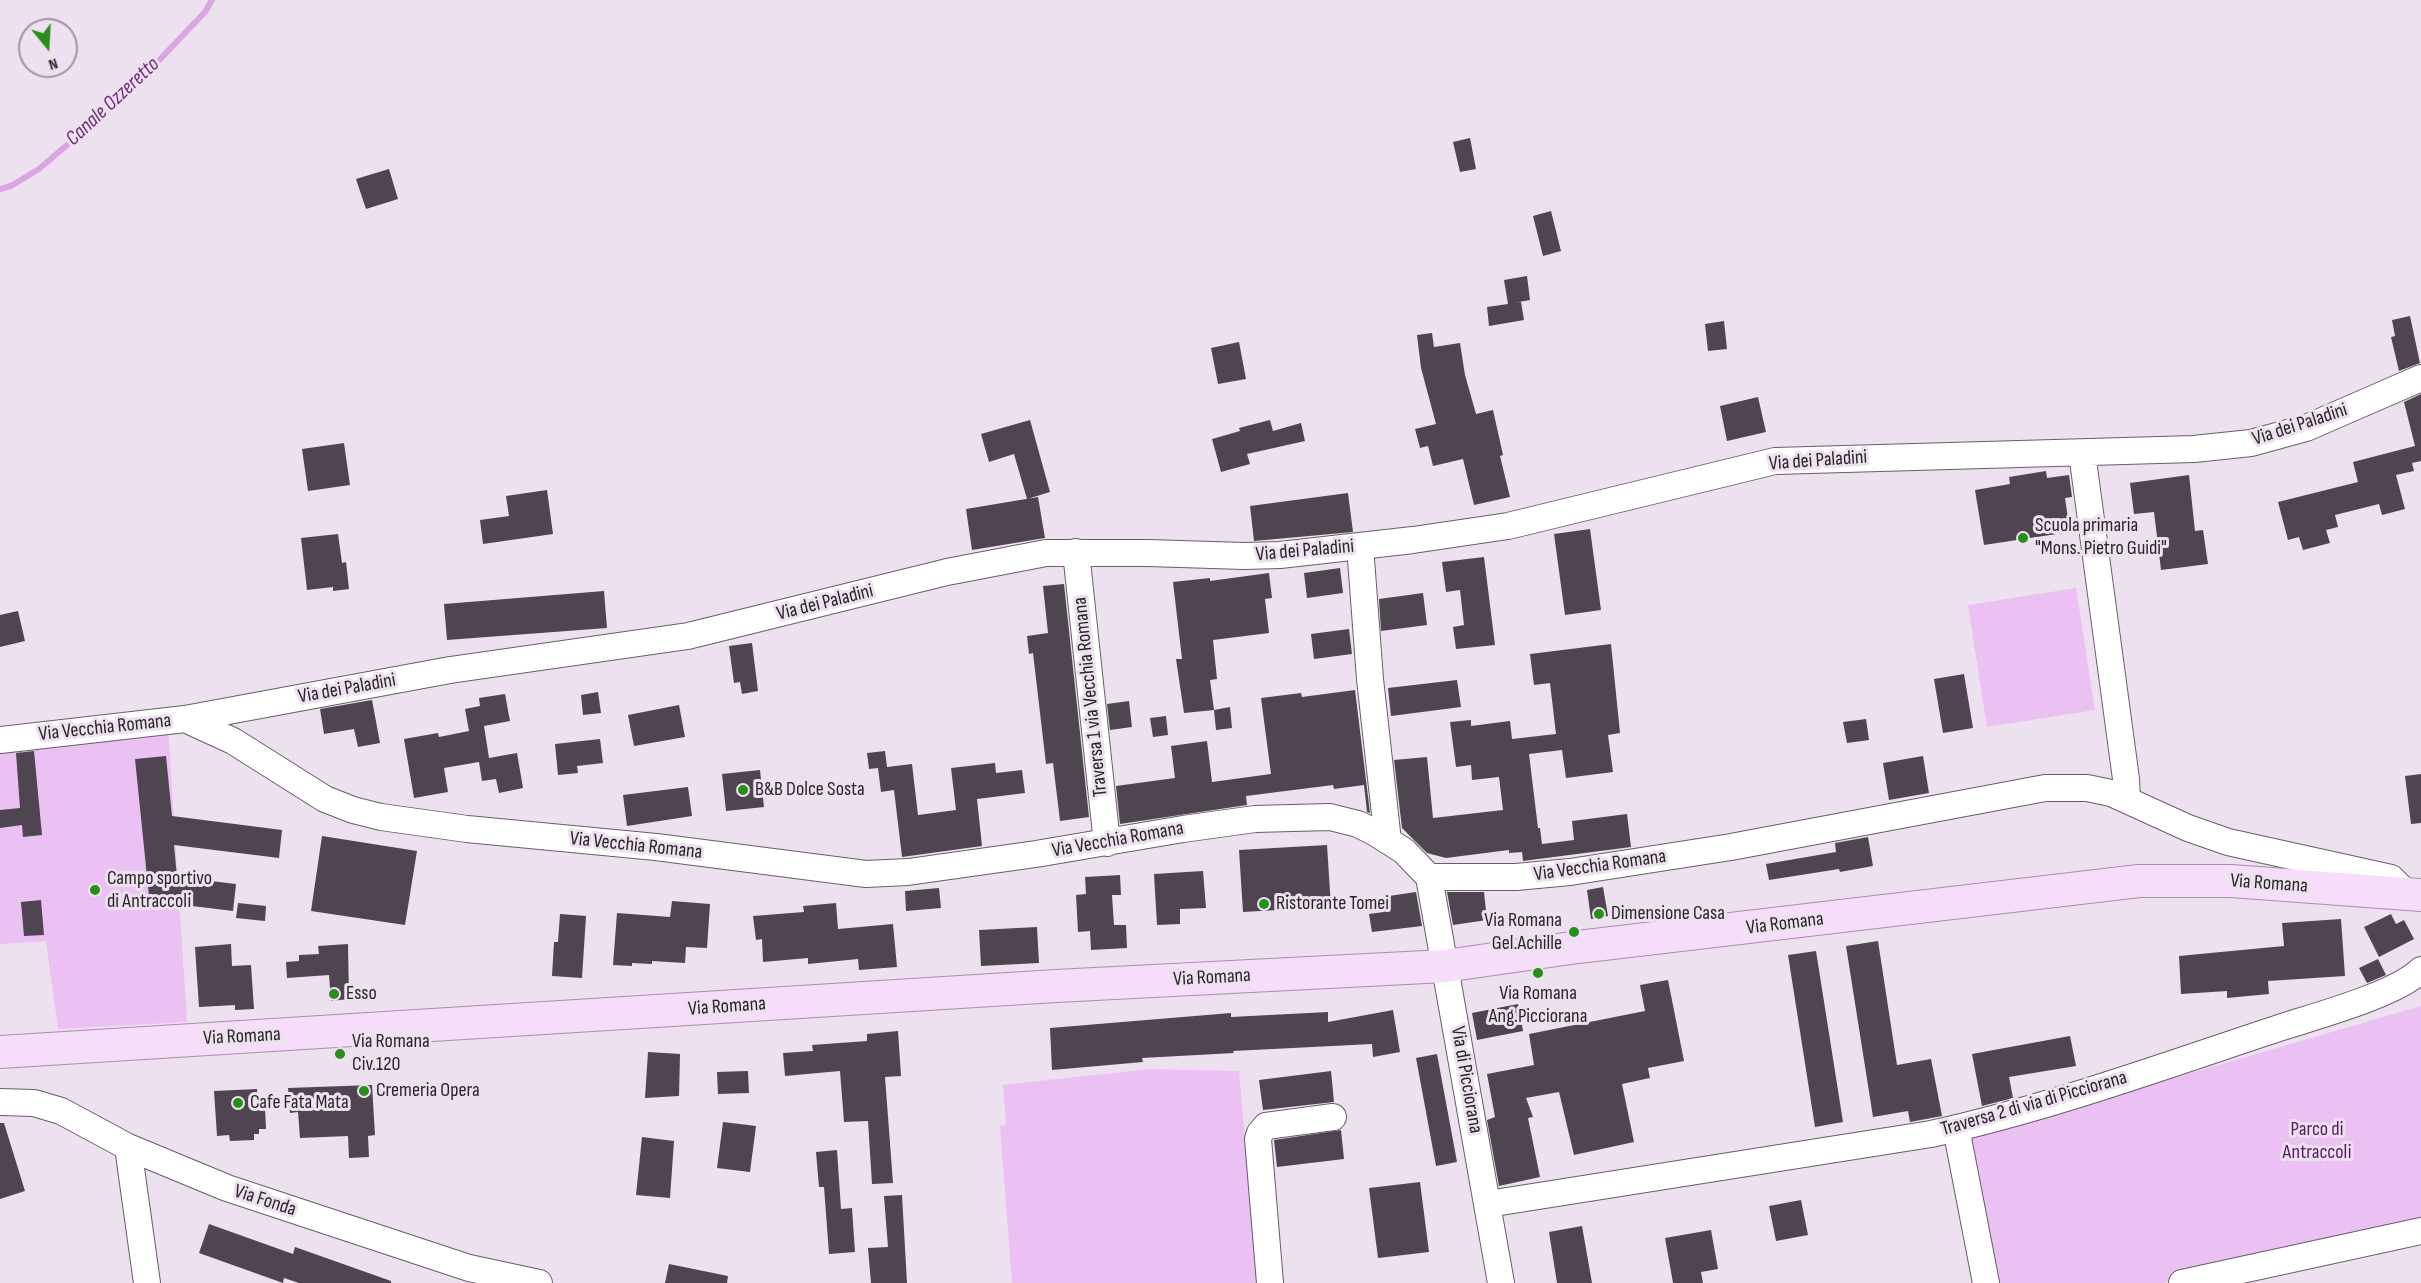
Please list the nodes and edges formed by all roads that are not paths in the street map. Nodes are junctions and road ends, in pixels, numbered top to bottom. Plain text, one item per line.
1 (2421, 378) edge
2 (2082, 453) junction
3 (1360, 546) junction
4 (1076, 552) junction
5 (184, 719) junction
6 (0, 740) edge
7 (2127, 800) junction
8 (1388, 841) junction
9 (1107, 843) junction
10 (2239, 844) junction
11 (1429, 877) junction
12 (2243, 882) junction
13 (2414, 895) edge
14 (1445, 966) junction
15 (2421, 970) edge
16 (0, 1052) edge
17 (0, 1102) edge
18 (1333, 1116) dead end
19 (1956, 1128) junction
20 (128, 1147) junction
21 (1488, 1204) junction
22 (2421, 1231) edge
23 (470, 1276) edge
24 (2197, 1281) edge
25 (147, 1283) edge
26 (539, 1283) edge
27 (1270, 1283) edge
28 (1502, 1283) edge
29 (1986, 1283) edge

1 - 2 street, Via dei Paladini
2 - 3 street, Via dei Paladini
2 - 7 street
3 - 4 street, Via dei Paladini
3 - 8 street
4 - 5 street, Via dei Paladini
4 - 9 street, Traversa 1 via Vecchia Romana
5 - 6 street, Via Vecchia Romana
5 - 9 street, Via Vecchia Romana
7 - 10 street, Via Vecchia Romana
7 - 11 street, Via Vecchia Romana
8 - 9 street, Via Vecchia Romana
8 - 11 street, Via Vecchia Romana
10 - 12 street
10 - 13 street, Via Vecchia Romana
11 - 14 street, Via di Picciorana
12 - 13 main road, Via Romana
12 - 14 main road, Via Romana
14 - 16 main road, Via Romana
14 - 21 street, Via di Picciorana
15 - 19 street, Traversa 2 di via di Picciorana
17 - 20 street, Via Fonda
18 - 27 street
19 - 21 street, Traversa 2 di via di Picciorana
19 - 29 street
20 - 23 street, Via Fonda
20 - 25 street
21 - 28 street, Via di Picciorana
22 - 24 street
23 - 26 street, Via Fonda

